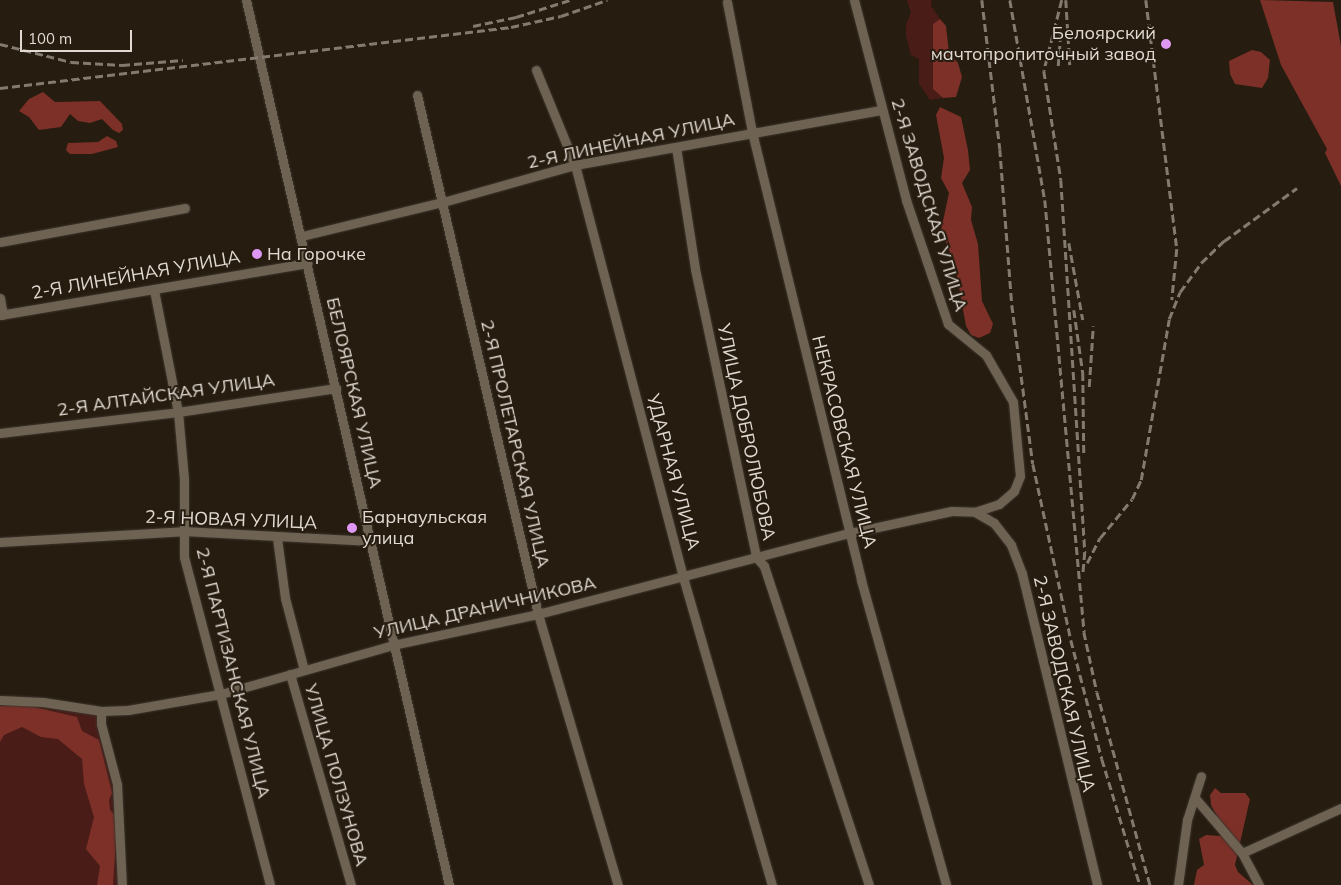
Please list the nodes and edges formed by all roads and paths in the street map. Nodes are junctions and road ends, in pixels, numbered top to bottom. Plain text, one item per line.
1 (246, 0) edge
2 (854, 0) edge
3 (727, 2) dead end
4 (536, 70) dead end
5 (417, 95) dead end
6 (882, 110) junction
7 (752, 132) junction
8 (676, 148) junction
9 (575, 165) junction
10 (444, 202) junction
11 (185, 208) dead end
12 (302, 236) junction
13 (0, 242) edge
14 (308, 262) junction
15 (154, 290) junction
16 (0, 298) edge
17 (2, 315) edge
18 (336, 388) junction
19 (178, 412) junction
20 (0, 433) edge
21 (975, 512) junction
22 (183, 531) junction
23 (850, 533) junction
24 (277, 538) junction
25 (372, 541) junction
26 (0, 542) edge
27 (756, 556) junction
28 (684, 577) junction
29 (538, 614) junction
30 (393, 645) junction
31 (304, 670) junction
32 (290, 674) junction
33 (221, 694) junction
34 (0, 700) edge
35 (101, 710) junction
36 (1201, 776) dead end
37 (1195, 798) junction
38 (1341, 808) edge
39 (1242, 853) junction
40 (122, 885) edge
41 (270, 885) edge
42 (351, 885) edge
43 (450, 885) edge
44 (618, 885) edge
45 (772, 885) edge
46 (868, 885) edge
47 (946, 885) edge
48 (1096, 885) edge
49 (1178, 885) edge
50 (1259, 885) edge

1 - 12 street, БЕЛОЯРСКАЯ УЛИЦА
2 - 6 street, 2-Я ЗАВОДСКАЯ УЛИЦА
3 - 7 street, НЕКРАСОВСКАЯ УЛИЦА
4 - 9 street, УДАРНАЯ УЛИЦА
5 - 10 street, 2-Я ПРОЛЕТАРСКАЯ УЛИЦА
6 - 7 street, 2-Я ЛИНЕЙНАЯ УЛИЦА
6 - 21 street, 2-Я ЗАВОДСКАЯ УЛИЦА
7 - 8 street, 2-Я ЛИНЕЙНАЯ УЛИЦА
7 - 23 street, НЕКРАСОВСКАЯ УЛИЦА
8 - 9 street, 2-Я ЛИНЕЙНАЯ УЛИЦА
8 - 27 street, УЛИЦА ДОБРОЛЮБОВА
9 - 10 street, 2-Я ЛИНЕЙНАЯ УЛИЦА
9 - 28 street, УДАРНАЯ УЛИЦА
10 - 12 street, 2-Я ЛИНЕЙНАЯ УЛИЦА
10 - 29 street, 2-Я ПРОЛЕТАРСКАЯ УЛИЦА
11 - 13 street
12 - 14 street, БЕЛОЯРСКАЯ УЛИЦА
14 - 15 street, 2-Я ЛИНЕЙНАЯ УЛИЦА
14 - 18 street, БЕЛОЯРСКАЯ УЛИЦА
15 - 17 street, 2-Я ЛИНЕЙНАЯ УЛИЦА
15 - 19 street, 2-Я ПАРТИЗАНСКАЯ УЛИЦА
16 - 17 street
18 - 19 street, 2-Я АЛТАЙСКАЯ УЛИЦА
18 - 25 street, БЕЛОЯРСКАЯ УЛИЦА
19 - 20 street, 2-Я АЛТАЙСКАЯ УЛИЦА
19 - 22 street, 2-Я ПАРТИЗАНСКАЯ УЛИЦА
21 - 23 street, УЛИЦА ДРАНИЧНИКОВА
21 - 48 street, 2-Я ЗАВОДСКАЯ УЛИЦА
22 - 24 street, 2-Я НОВАЯ УЛИЦА
22 - 26 street, 2-Я НОВАЯ УЛИЦА
22 - 33 street, 2-Я ПАРТИЗАНСКАЯ УЛИЦА
23 - 27 street, УЛИЦА ДРАНИЧНИКОВА
23 - 47 street, НЕКРАСОВСКАЯ УЛИЦА
24 - 25 street, 2-Я НОВАЯ УЛИЦА
24 - 31 street, УЛИЦА ПОЛЗУНОВА
25 - 30 street, БЕЛОЯРСКАЯ УЛИЦА
27 - 28 street, УЛИЦА ДРАНИЧНИКОВА
27 - 46 street, УЛИЦА ДОБРОЛЮБОВА
28 - 29 street, УЛИЦА ДРАНИЧНИКОВА
28 - 45 street, УДАРНАЯ УЛИЦА
29 - 30 street, УЛИЦА ДРАНИЧНИКОВА
29 - 44 street, 2-Я ПРОЛЕТАРСКАЯ УЛИЦА
30 - 31 street, УЛИЦА ДРАНИЧНИКОВА
30 - 43 street, БЕЛОЯРСКАЯ УЛИЦА
31 - 32 street, УЛИЦА ДРАНИЧНИКОВА
32 - 33 street, УЛИЦА ДРАНИЧНИКОВА
32 - 42 street, УЛИЦА ПОЛЗУНОВА
33 - 35 street, УЛИЦА ДРАНИЧНИКОВА
33 - 41 street, 2-Я ПАРТИЗАНСКАЯ УЛИЦА
34 - 35 street, УЛИЦА ДРАНИЧНИКОВА
35 - 40 street
36 - 37 street
37 - 39 street
37 - 49 street
38 - 39 street
39 - 50 street

